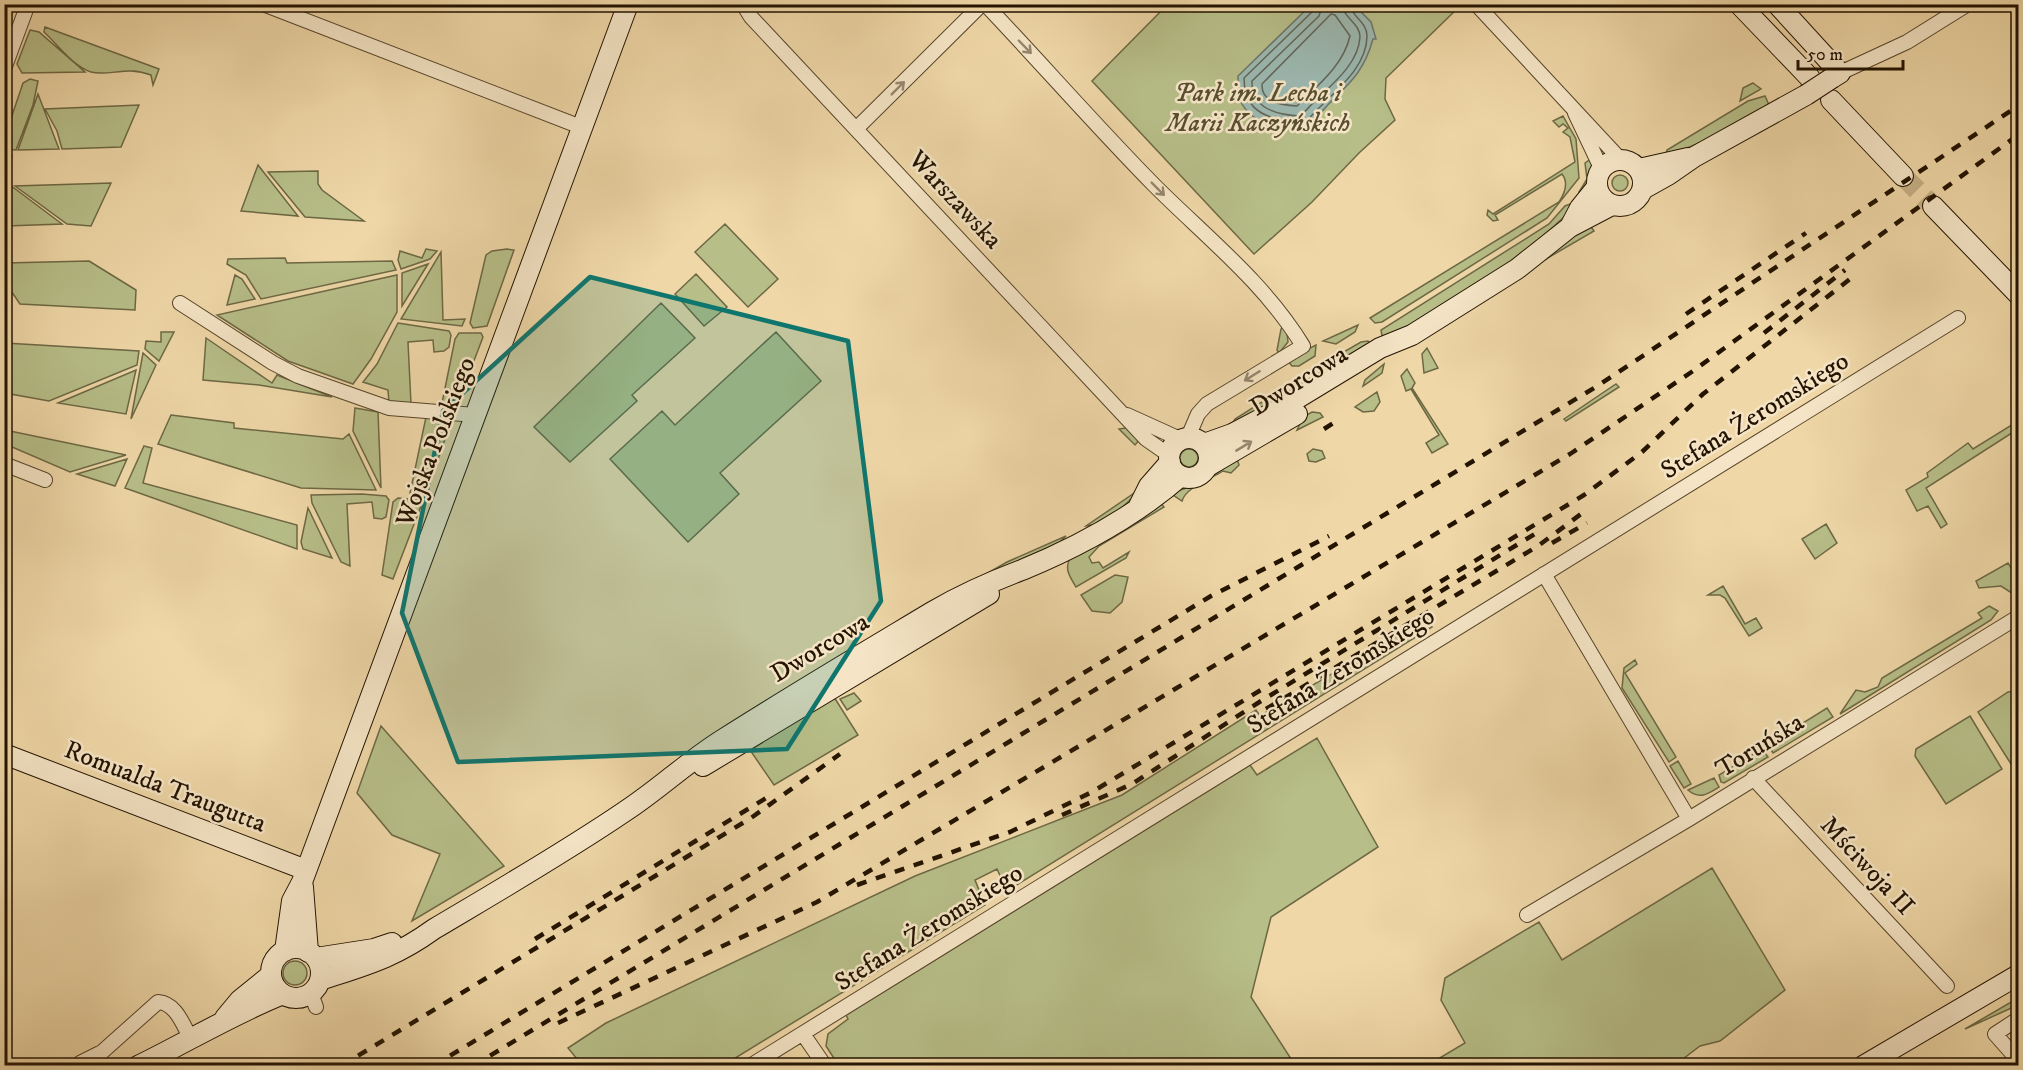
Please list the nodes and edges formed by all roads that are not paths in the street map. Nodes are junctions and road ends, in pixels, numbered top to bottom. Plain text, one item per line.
1 (28, 4) edge
2 (263, 4) edge
3 (640, 4) edge
4 (732, 4) edge
5 (743, 4) edge
6 (983, 4) edge
7 (1476, 4) edge
8 (1739, 4) edge
9 (1777, 4) edge
10 (1968, 4) edge
11 (626, 13) edge
12 (751, 17) junction
13 (4, 69) edge
14 (1836, 75) junction
15 (1808, 86) junction
16 (1831, 100) dead end
17 (1574, 111) junction
18 (581, 127) junction
19 (856, 129) junction
20 (1620, 159) junction
21 (1903, 176) tunnel mouth
22 (1599, 178) junction
23 (1641, 179) junction
24 (1612, 205) junction
25 (1933, 206) tunnel mouth
26 (1570, 227) junction
27 (2019, 294) edge
28 (180, 303) dead end
29 (1958, 318) dead end
30 (1412, 335) junction
31 (475, 415) junction
32 (1125, 415) junction
33 (1182, 453) junction
34 (4, 464) edge
35 (1208, 466) junction
36 (45, 480) dead end
37 (1544, 574) junction
38 (2017, 620) edge
39 (4, 754) edge
40 (1753, 778) junction
41 (1689, 819) junction
42 (304, 876) junction
43 (1527, 915) dead end
44 (434, 929) junction
45 (285, 951) junction
46 (312, 955) junction
47 (271, 975) junction
48 (2019, 975) edge
49 (1947, 987) dead end
50 (316, 993) junction
51 (283, 994) junction
52 (225, 1018) junction
53 (2019, 1019) edge
54 (803, 1034) junction
55 (191, 1039) junction
56 (2019, 1060) edge
57 (80, 1063) dead end
58 (138, 1065) edge
59 (750, 1065) edge
60 (825, 1065) edge
61 (1863, 1065) edge

1 - 13 street
2 - 18 street
3 - 11 street, Wojska Polskiego
4 - 12 street, Warszawska
5 - 12 street, Warszawska
19 -> 6 street
6 -> 33 street, Dworcowa
7 - 17 street
8 - 15 street
9 - 14 street
10 - 14 street
11 - 18 street, Wojska Polskiego
12 - 19 street, Warszawska
14 - 15 street, bridge
15 - 23 street
16 - 21 street
17 - 20 street
17 - 22 street
18 - 31 street, Wojska Polskiego
19 - 32 street, Warszawska
20 - 22 street
20 - 23 street
22 - 24 street
22 - 26 street, Dworcowa
23 - 24 street
24 - 26 street, Dworcowa
25 - 27 street
26 - 30 street, Dworcowa
28 - 31 street
29 - 37 street, Stefana Żeromskiego
30 - 33 street, Dworcowa
35 -> 30 street, Dworcowa
31 - 42 street, Wojska Polskiego
32 - 33 street, Warszawska
32 - 33 street, Warszawska
33 - 35 street
33 - 35 street, Dworcowa
33 - 44 street, Dworcowa
34 - 36 street
37 - 41 street
37 - 54 street, Stefana Żeromskiego
38 - 40 street, Toruńska
39 - 42 street, Romualda Traugutta
40 - 41 street, Toruńska
40 - 49 street, Mściwoja II
41 - 43 street, Toruńska
42 - 45 street, Wojska Polskiego
42 - 46 street, Wojska Polskiego
44 - 46 street, Dworcowa
44 - 50 street, Dworcowa
45 - 46 street
45 - 47 street
46 - 50 street
47 - 51 street
47 - 52 street
48 - 61 street
50 - 51 street
51 - 52 street
52 - 55 street
53 - 56 street
54 - 59 street, Stefana Żeromskiego
54 - 60 street
55 - 57 street
55 - 58 street

